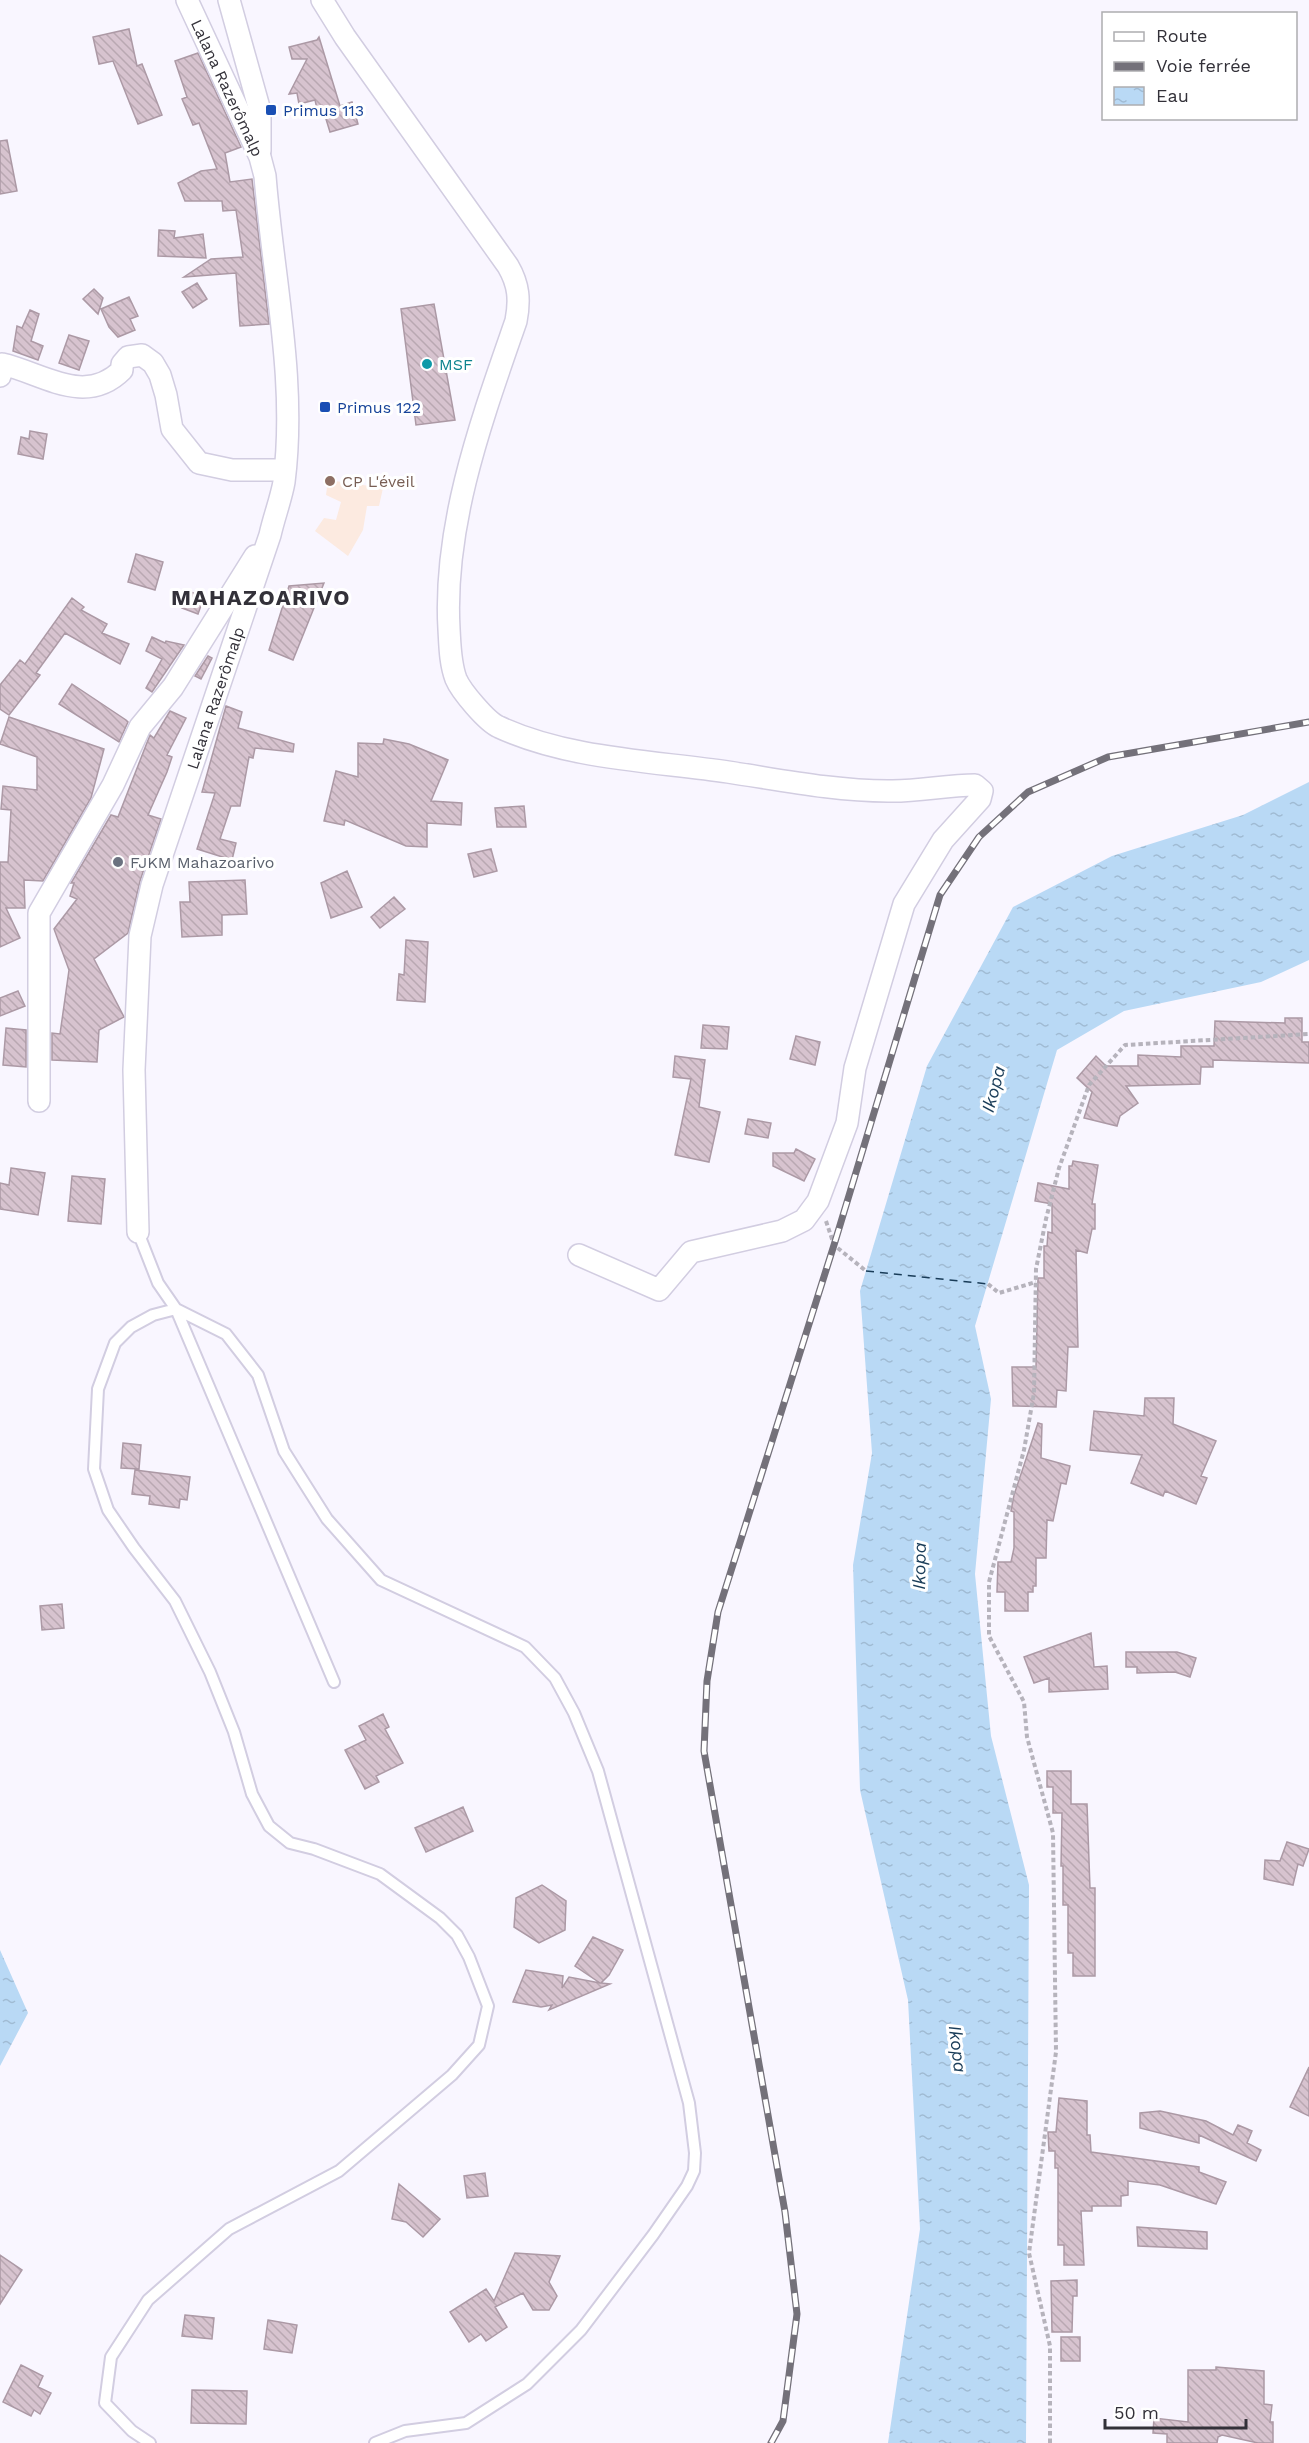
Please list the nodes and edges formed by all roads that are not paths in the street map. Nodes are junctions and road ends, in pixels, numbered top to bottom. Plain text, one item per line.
1 (187, 0) edge
2 (229, 0) edge
3 (322, 0) edge
4 (260, 157) junction
5 (0, 376) edge
6 (284, 470) junction
7 (270, 535) junction
8 (39, 1101) dead end
9 (138, 1232) joint
10 (579, 1255) dead end
11 (176, 1309) junction
12 (334, 1682) dead end
13 (150, 2443) edge
14 (375, 2443) edge

1 - 4 street, Lalana Razerômalp
2 - 4 street
3 - 10 street
4 - 6 street, Lalana Razerômalp
5 - 6 street
6 - 7 street, Lalana Razerômalp
7 - 8 street
7 - 9 street, Lalana Razerômalp
9 - 11 lane
11 - 12 lane
11 - 13 lane
11 - 14 lane

